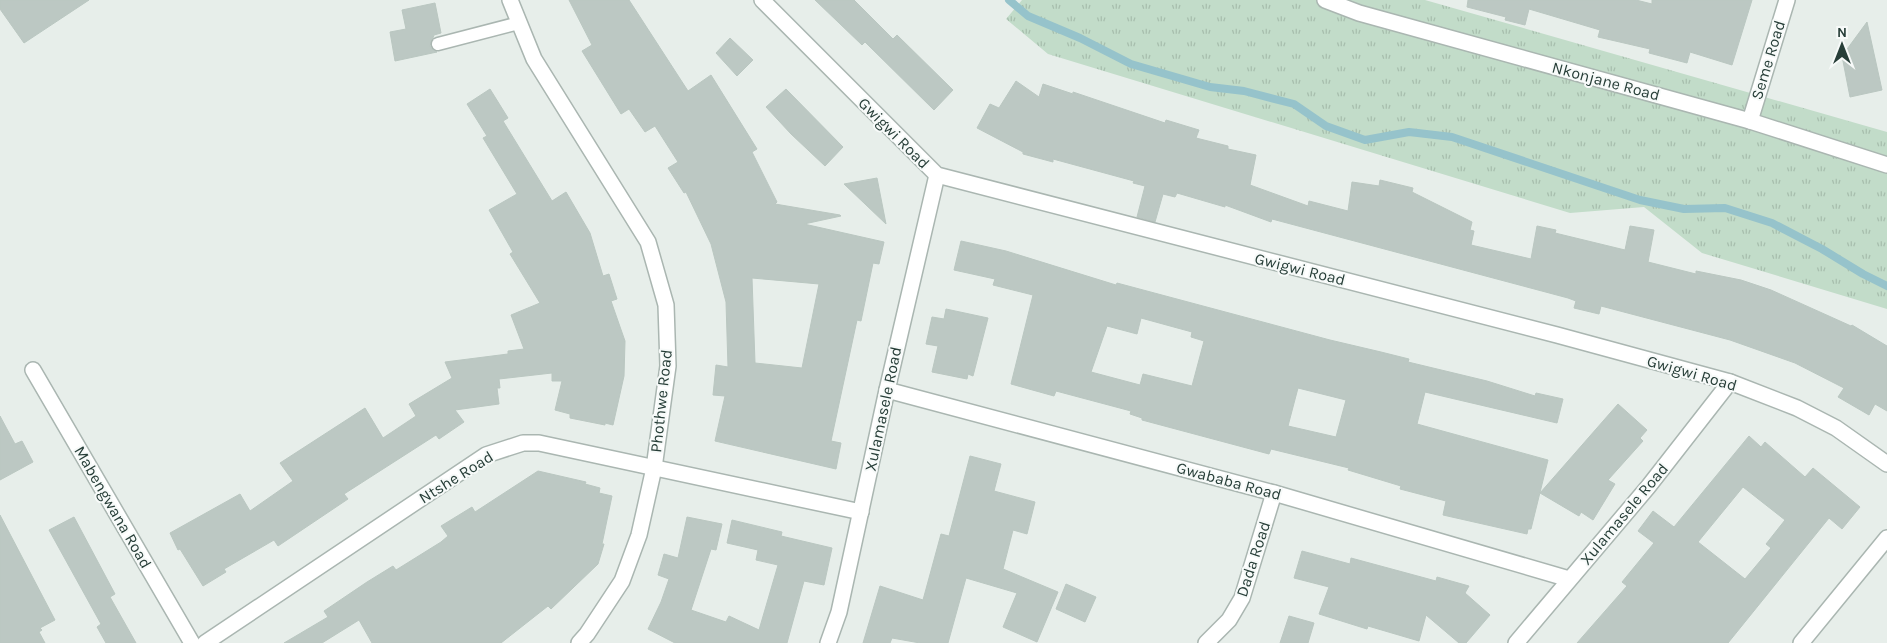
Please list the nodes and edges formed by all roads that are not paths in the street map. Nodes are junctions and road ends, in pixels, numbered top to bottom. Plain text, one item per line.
1 (510, 0) edge
2 (762, 0) edge
3 (1325, 0) edge
4 (1787, 0) edge
5 (519, 23) junction
6 (438, 44) dead end
7 (1750, 121) junction
8 (1887, 165) edge
9 (937, 174) junction
10 (34, 370) dead end
11 (1730, 382) junction
12 (887, 390) junction
13 (1887, 464) edge
14 (654, 468) junction
15 (1274, 493) junction
16 (860, 512) junction
17 (1887, 538) edge
18 (1569, 579) junction
19 (192, 643) edge
20 (205, 643) edge
21 (579, 643) edge
22 (828, 643) edge
23 (1206, 643) edge
24 (1516, 643) edge
25 (1801, 643) edge

1 - 5 street, Phothwe Road
2 - 9 street, Gwigwi Road
3 - 7 street, Nkonjane Road
4 - 7 street, Seme Road
5 - 6 lane
5 - 14 street, Phothwe Road
7 - 8 street, Nkonjane Road
9 - 11 street, Gwigwi Road
9 - 12 street, Xulamasele Road
10 - 19 street, Mabengwana Road
11 - 13 street, Gwigwi Road
11 - 18 street, Xulamasele Road
12 - 15 street, Gwababa Road
12 - 16 street, Xulamasele Road
14 - 16 street, Ntshe Road
14 - 20 street, Ntshe Road
14 - 21 street, Phothwe Road
15 - 18 street, Gwababa Road
15 - 23 street, Dada Road
16 - 22 street, Xulamasele Road
17 - 25 street
18 - 24 street, Xulamasele Road

